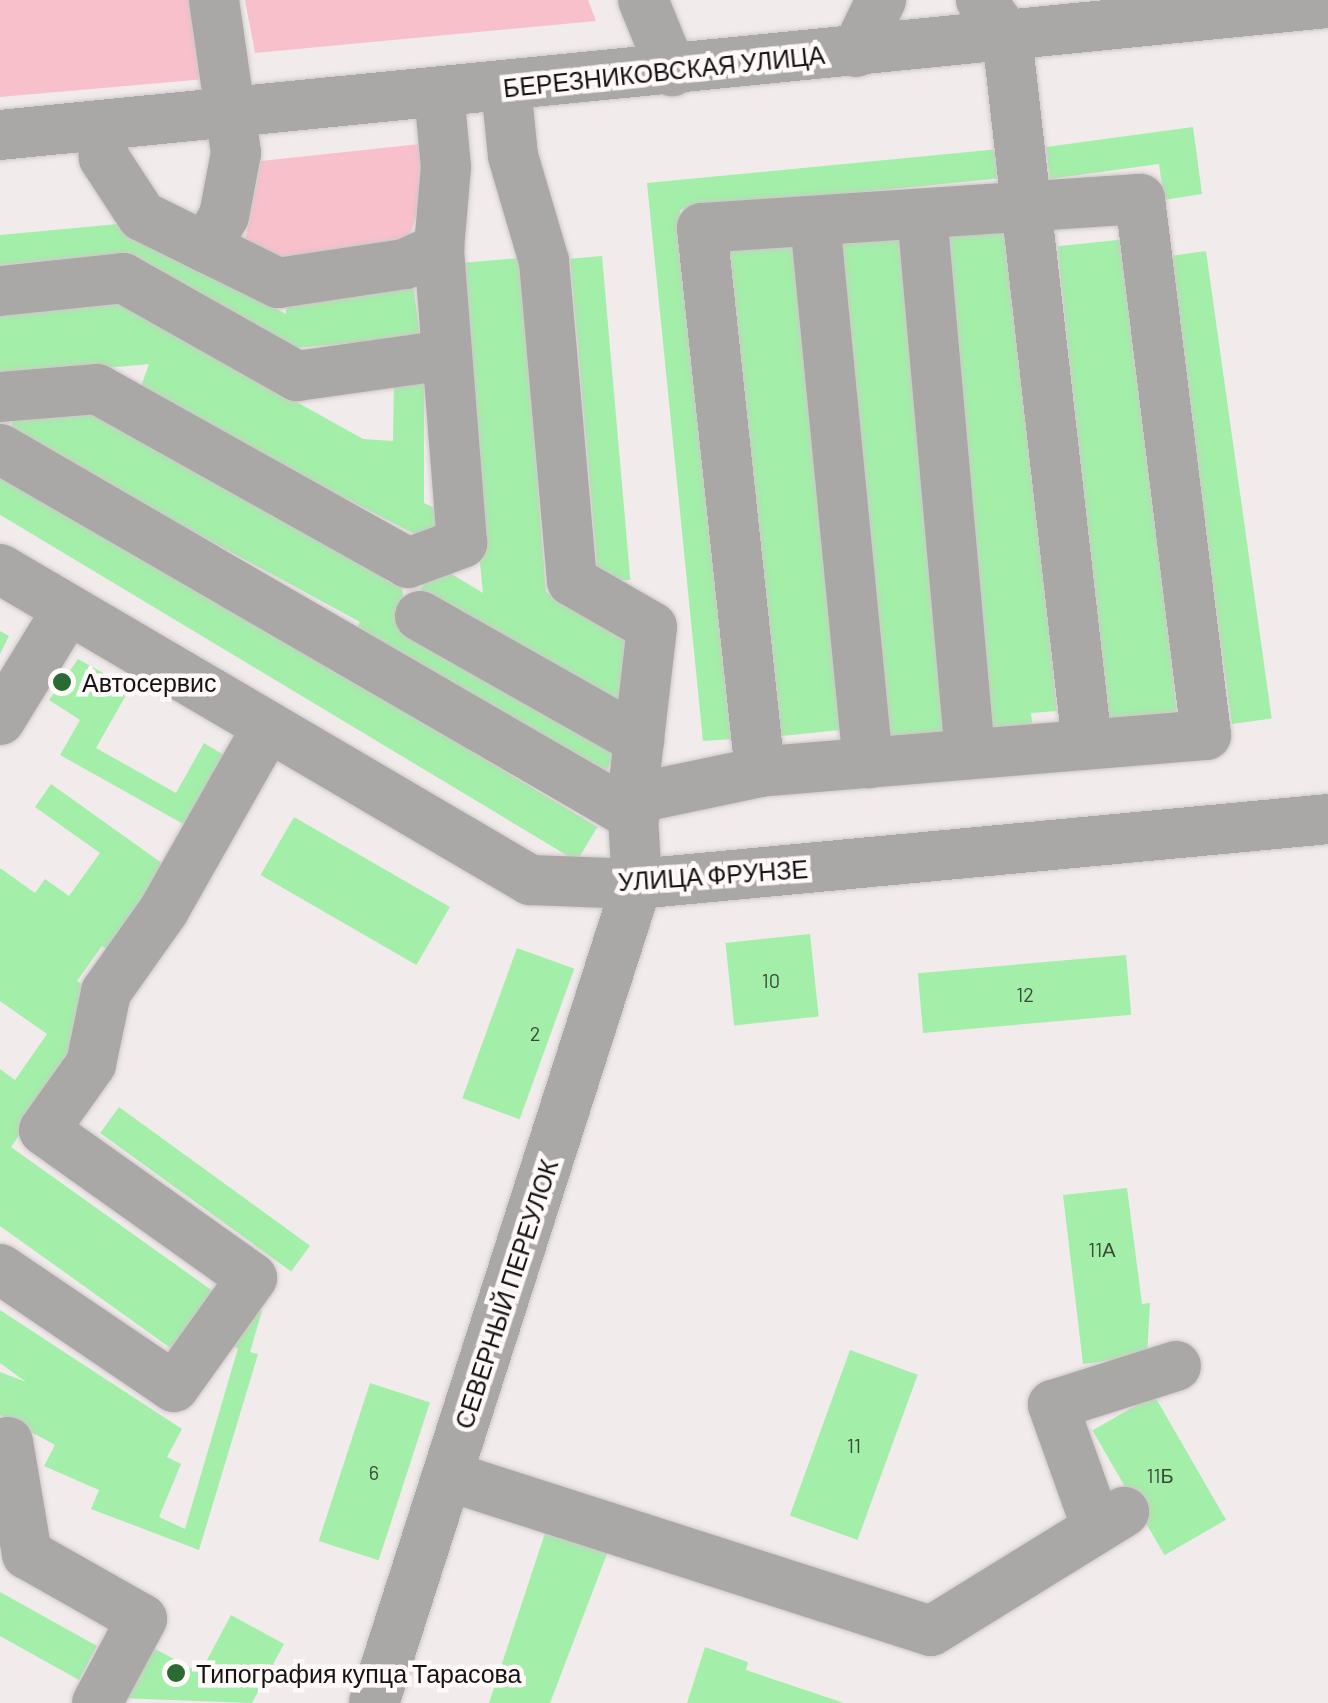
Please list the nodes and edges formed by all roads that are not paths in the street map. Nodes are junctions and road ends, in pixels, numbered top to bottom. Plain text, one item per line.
1 (214, 0) edge
2 (643, 0) edge
3 (881, 0) edge
4 (1328, 3) edge
5 (994, 18) edge
6 (856, 52) junction
7 (672, 71) junction
8 (506, 87) junction
9 (439, 93) junction
10 (232, 113) junction
11 (101, 125) junction
12 (0, 135) edge
13 (1027, 207) junction
14 (922, 214) junction
15 (815, 221) junction
16 (206, 248) junction
17 (440, 248) junction
18 (0, 291) edge
19 (447, 355) junction
20 (0, 397) edge
21 (0, 449) edge
22 (0, 569) edge
23 (68, 609) junction
24 (420, 616) dead end
25 (0, 720) edge
26 (268, 726) junction
27 (639, 740) junction
28 (1087, 744) junction
29 (970, 754) junction
30 (868, 763) junction
31 (760, 772) junction
32 (633, 807) junction
33 (1328, 819) edge
34 (637, 884) junction
35 (0, 1269) edge
36 (1176, 1366) dead end
37 (8, 1442) dead end
38 (448, 1476) junction
39 (97, 1703) edge
40 (374, 1703) edge

1 - 10 street
2 - 7 street
3 - 6 street
4 - 5 street, БЕРЕЗНИКОВСКАЯ УЛИЦА
5 - 6 street, БЕРЕЗНИКОВСКАЯ УЛИЦА
5 - 13 street
6 - 7 street, БЕРЕЗНИКОВСКАЯ УЛИЦА
7 - 8 street, БЕРЕЗНИКОВСКАЯ УЛИЦА
8 - 9 street, БЕРЕЗНИКОВСКАЯ УЛИЦА
8 - 27 street
9 - 10 street, БЕРЕЗНИКОВСКАЯ УЛИЦА
9 - 17 street
10 - 11 street, БЕРЕЗНИКОВСКАЯ УЛИЦА
10 - 16 street
11 - 12 street, БЕРЕЗНИКОВСКАЯ УЛИЦА
11 - 16 street
13 - 14 street
13 - 28 street
13 - 28 street
14 - 15 street
14 - 29 street
15 - 30 street
15 - 31 street
16 - 17 street
17 - 19 street
18 - 19 street
19 - 20 street
21 - 32 street
22 - 23 street, УЛИЦА ФРУНЗЕ
23 - 25 street
23 - 26 street, УЛИЦА ФРУНЗЕ
24 - 27 street
26 - 34 street, УЛИЦА ФРУНЗЕ
26 - 35 street
27 - 32 street
28 - 29 street
29 - 30 street
30 - 31 street
31 - 32 street
32 - 34 street
33 - 34 street, УЛИЦА ФРУНЗЕ
34 - 38 street, СЕВЕРНЫЙ ПЕРЕУЛОК
36 - 38 street
37 - 39 street
38 - 40 street, СЕВЕРНЫЙ ПЕРЕУЛОК

